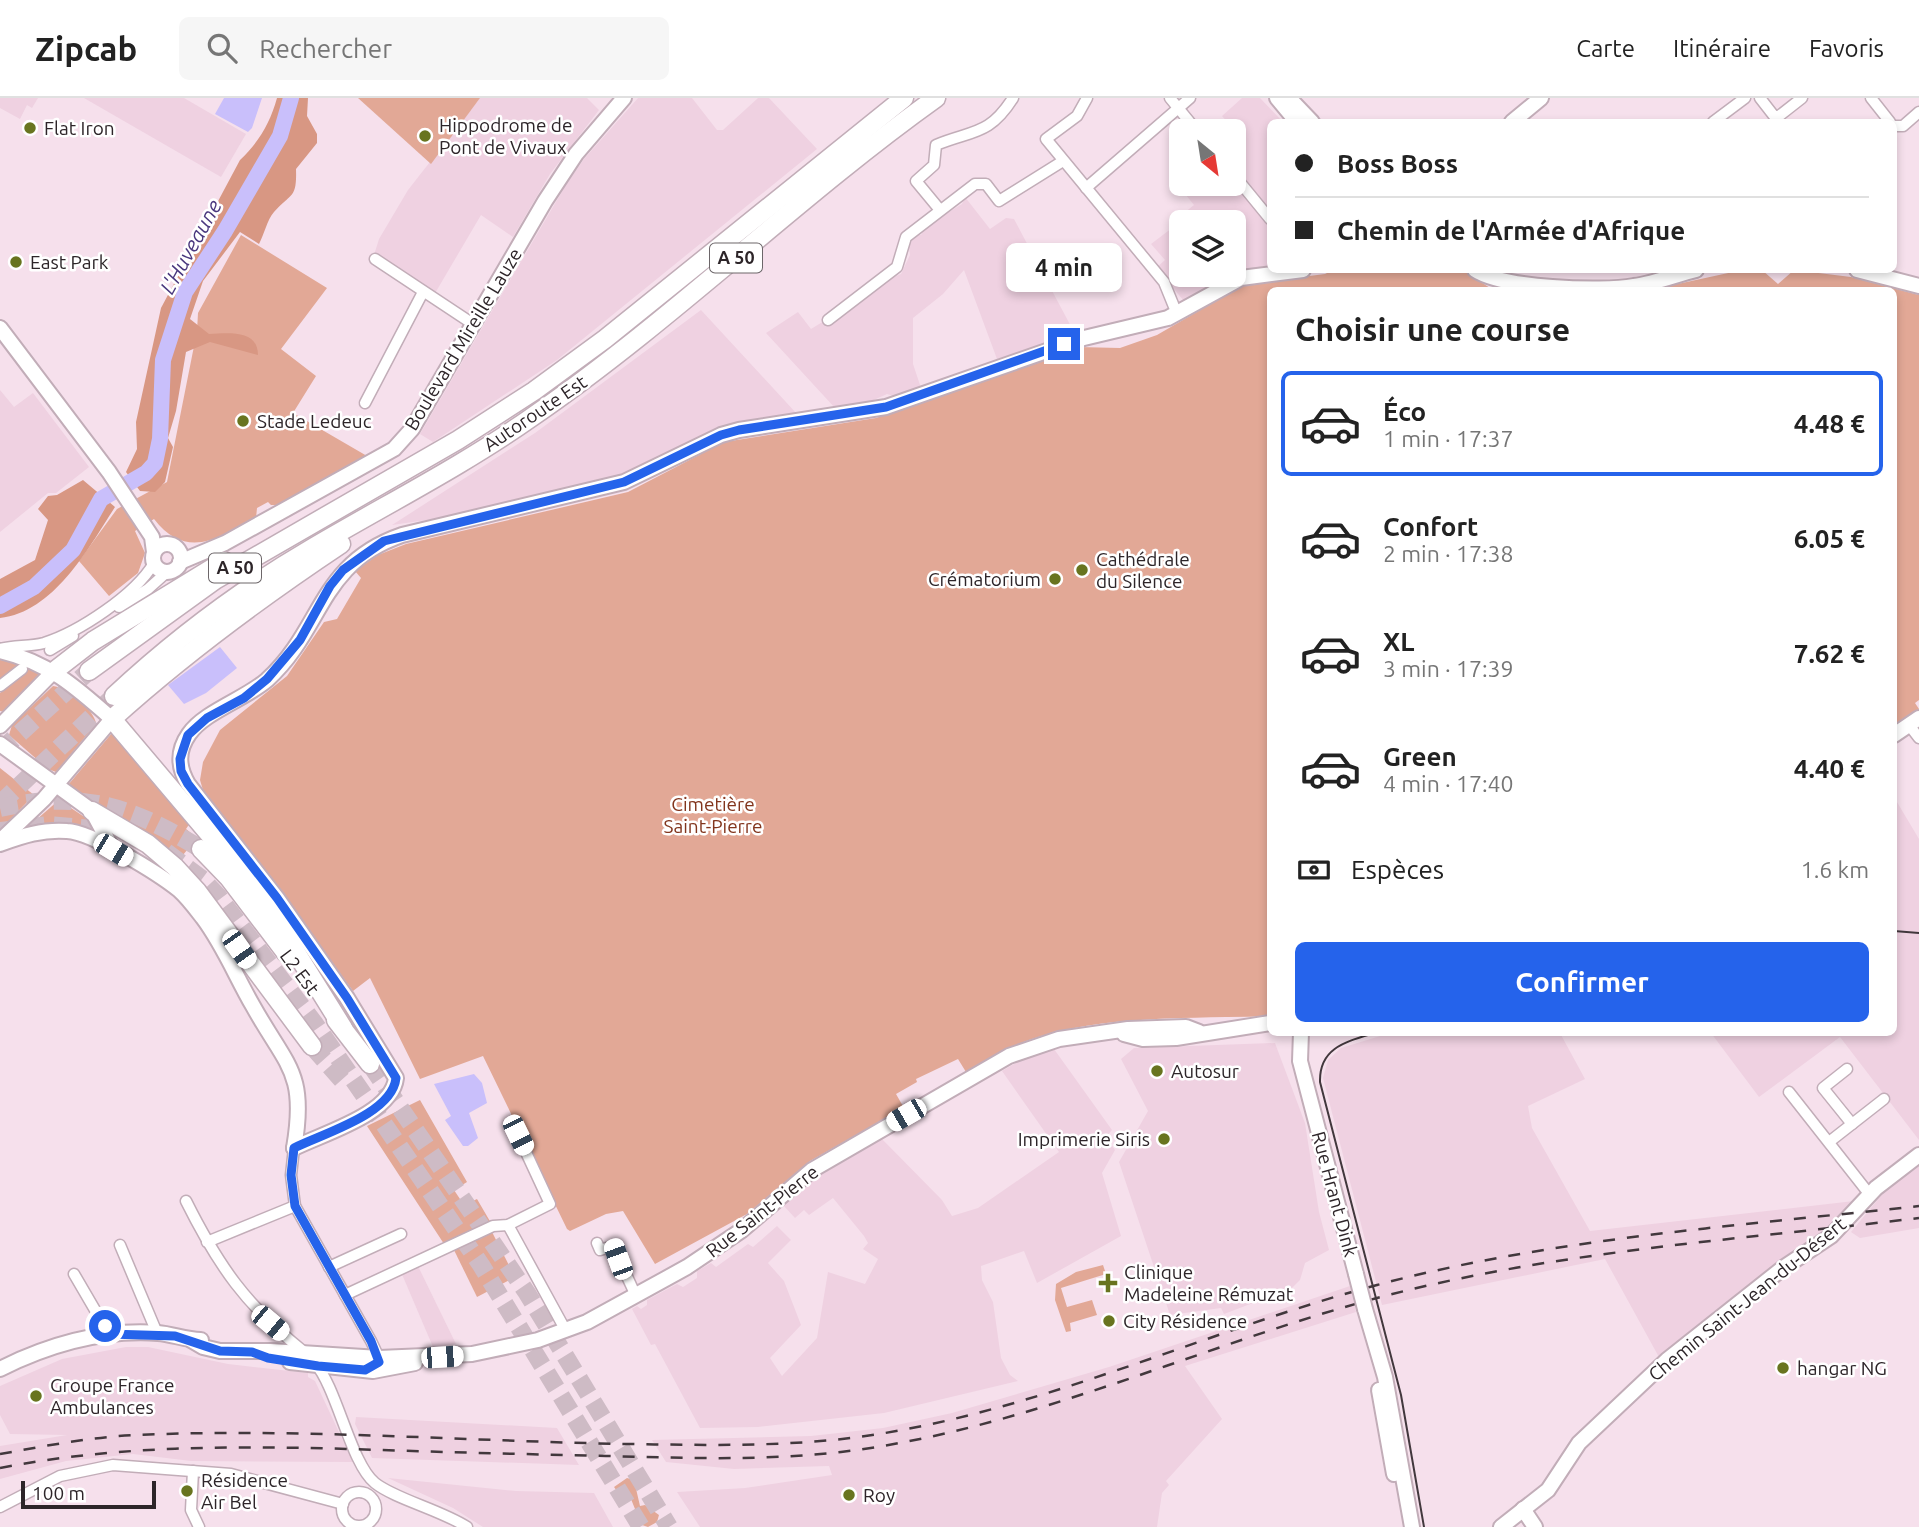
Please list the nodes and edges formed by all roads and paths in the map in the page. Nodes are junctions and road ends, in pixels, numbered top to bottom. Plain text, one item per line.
1 (624, 98) edge
2 (904, 98) edge
3 (936, 98) edge
4 (1013, 98) edge
5 (1087, 98) edge
6 (1170, 98) edge
7 (1190, 98) edge
8 (1277, 98) edge
9 (1289, 98) edge
10 (1541, 98) edge
11 (1745, 98) edge
12 (1760, 98) edge
13 (1802, 98) edge
14 (1871, 98) edge
15 (1178, 108) junction
16 (1919, 112) edge
17 (1187, 119) edge
18 (1294, 119) edge
19 (1308, 119) edge
20 (1515, 119) edge
21 (1717, 119) edge
22 (1888, 119) edge
23 (1897, 125) edge
24 (1063, 161) junction
25 (1086, 188) junction
26 (1246, 190) edge
27 (940, 210) junction
28 (1267, 215) edge
29 (375, 259) dead end
30 (1280, 273) edge
31 (1480, 273) edge
32 (1684, 273) edge
33 (1869, 273) edge
34 (1919, 286) edge
35 (1590, 287) edge
36 (1622, 287) edge
37 (423, 292) junction
38 (1177, 314) junction
39 (828, 320) dead end
40 (473, 324) junction
41 (0, 328) edge
42 (365, 403) dead end
43 (464, 460) junction
44 (390, 480) junction
45 (157, 545) junction
46 (217, 546) junction
47 (180, 562) junction
48 (167, 572) junction
49 (0, 650) edge
50 (50, 650) dead end
51 (22, 670) dead end
52 (89, 671) tunnel mouth
53 (54, 672) junction
54 (0, 686) edge
55 (114, 696) tunnel mouth
56 (112, 719) junction
57 (1914, 722) edge
58 (0, 726) edge
59 (1897, 733) edge
60 (1919, 738) edge
61 (0, 744) edge
62 (54, 786) junction
63 (92, 811) junction
64 (0, 843) edge
65 (201, 849) tunnel mouth
66 (113, 850) junction
67 (1267, 1024) edge
68 (1251, 1027) junction
69 (343, 1028) junction
70 (1267, 1030) edge
71 (1289, 1036) edge
72 (1301, 1036) edge
73 (312, 1046) tunnel mouth
74 (1299, 1052) junction
75 (370, 1064) tunnel mouth
76 (1847, 1069) dead end
77 (1790, 1092) dead end
78 (1884, 1099) dead end
79 (1852, 1124) junction
80 (518, 1135) dead end
81 (1829, 1142) junction
82 (294, 1148) junction
83 (1919, 1155) edge
84 (1870, 1195) junction
85 (186, 1200) dead end
86 (295, 1206) junction
87 (508, 1226) junction
88 (401, 1234) dead end
89 (207, 1242) junction
90 (597, 1243) dead end
91 (120, 1245) dead end
92 (329, 1267) junction
93 (74, 1274) dead end
94 (345, 1295) junction
95 (636, 1297) junction
96 (566, 1331) junction
97 (157, 1333) junction
98 (109, 1334) junction
99 (1373, 1335) junction
100 (252, 1352) junction
101 (307, 1354) junction
102 (379, 1357) junction
103 (442, 1357) junction
104 (318, 1366) junction
105 (0, 1369) edge
106 (365, 1370) junction
107 (196, 1471) junction
108 (376, 1484) junction
109 (369, 1496) junction
110 (343, 1504) junction
111 (0, 1507) edge
112 (1523, 1509) junction
113 (1506, 1523) edge
114 (366, 1526) edge
115 (199, 1527) edge
116 (206, 1527) edge
117 (467, 1527) edge
118 (1403, 1527) edge
119 (1412, 1527) edge
120 (1525, 1527) edge
121 (1535, 1527) edge

1 - 40 street, Boulevard Mireille Lauze
2 - 44 highway, Autoroute Est / A 50
3 - 43 highway, Autoroute Est / A 50
4 - 27 street
5 - 24 street
6 - 15 street
7 - 15 street
8 - 18 street
9 - 19 street
10 - 20 street
11 - 21 street
12 - 13 street
14 - 22 street
15 - 17 street
15 - 25 street
16 - 23 street
24 - 25 street
24 - 27 street
25 - 38 street
26 - 28 street
27 - 39 street
29 - 37 street
30 - 38 street
31 - 35 street
32 - 36 street
33 - 34 street
37 - 40 street
37 - 42 street
38 - 82 street
40 - 46 street, Boulevard Mireille Lauze
41 - 45 street
43 - 55 highway, Autoroute Est / A 50
43 - 56 highway
44 - 52 highway, Autoroute Est / A 50
44 - 53 highway
45 - 46 street, Boulevard Mireille Lauze
45 - 47 street
45 - 48 street
45 - 49 street
46 - 47 street, Boulevard Mireille Lauze
47 - 48 street, Boulevard Mireille Lauze
48 - 50 street
49 - 53 street
51 - 54 street
53 - 56 street
53 - 58 street
56 - 62 street
56 - 69 highway
57 - 59 street
57 - 60 street
61 - 62 street
62 - 63 street
62 - 64 street
63 - 66 street
63 - 73 highway
64 - 66 street
65 - 69 highway, L2 Est
66 - 82 street
67 - 68 street, Rue Saint-Pierre
68 - 70 street
68 - 95 street, Rue Saint-Pierre
69 - 75 highway, L2 Est
71 - 74 street, Rue Hrant Dink
72 - 74 street, Rue Hrant Dink
74 - 99 street, Rue Hrant Dink, bridge
76 - 79 street
77 - 81 street
78 - 79 street
79 - 81 street
80 - 87 street
81 - 84 street
82 - 86 street
83 - 84 street, Chemin Saint-Jean-du-Désert
84 - 112 street, Chemin Saint-Jean-du-Désert
85 - 89 street
86 - 89 street
86 - 92 street
87 - 94 street
87 - 96 street
88 - 92 street
89 - 101 street
90 - 95 street
91 - 97 street
92 - 94 street
93 - 98 street
94 - 102 street
95 - 96 street, Rue Saint-Pierre
96 - 103 street, Rue Saint-Pierre
97 - 98 street
97 - 100 street
98 - 105 street
99 - 118 street, Rue Hrant Dink
99 - 119 street, Rue Hrant Dink
100 - 101 street, Rue Saint-Pierre
100 - 104 street, Rue Saint-Pierre
101 - 102 street, Rue Saint-Pierre
101 - 104 street
102 - 103 street, Rue Saint-Pierre
102 - 106 street
103 - 106 street, Rue Saint-Pierre
104 - 106 street, Rue Saint-Pierre
104 - 108 street
107 - 110 street
107 - 111 street
107 - 115 street
107 - 116 street
108 - 109 street
108 - 117 street
109 - 110 street
109 - 114 street
110 - 114 street
112 - 113 street, Chemin Saint-Jean-du-Désert
112 - 121 street
113 - 120 street, Chemin Saint-Jean-du-Désert

